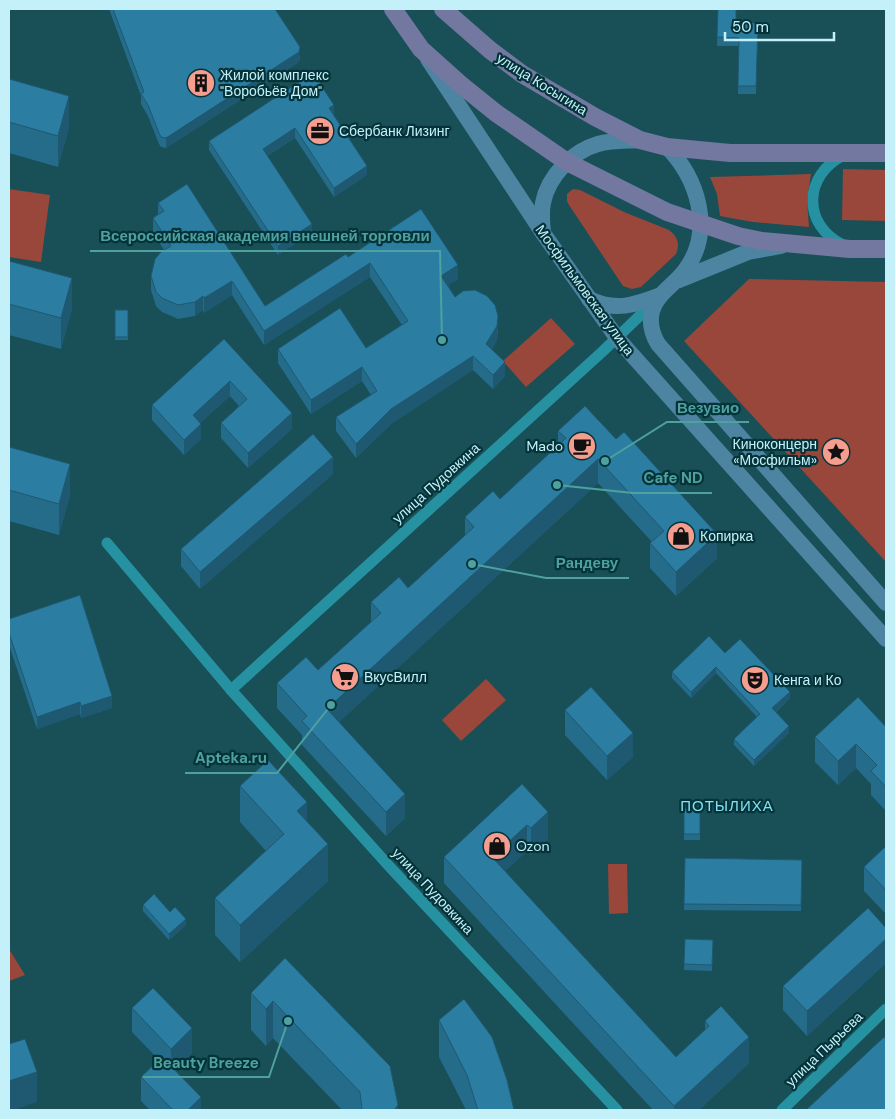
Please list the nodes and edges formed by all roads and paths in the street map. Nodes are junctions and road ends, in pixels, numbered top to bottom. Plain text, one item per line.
1 (394, 9) edge
2 (447, 13) edge
3 (421, 49) junction
4 (640, 140) junction
5 (667, 147) junction
6 (850, 152) junction
7 (886, 153) edge
8 (567, 162) junction
9 (701, 224) junction
10 (543, 233) junction
11 (790, 245) junction
12 (850, 249) junction
13 (886, 249) edge
14 (676, 281) junction
15 (661, 295) junction
16 (589, 299) junction
17 (617, 338) junction
18 (107, 543) dead end
19 (886, 603) edge
20 (886, 638) edge
21 (232, 690) junction
22 (886, 1009) edge
23 (617, 1110) edge
24 (782, 1110) edge

1 - 3 main road, Мосфильмовская улица
2 - 4 main road, улица Косыгина
3 - 8 main road
3 - 10 main road, Мосфильмовская улица
4 - 5 main road, улица Косыгина
4 - 8 main road, улица Косыгина
5 - 6 main road, улица Косыгина
5 - 9 main road
6 - 7 main road, улица Косыгина
6 - 12 street
8 - 9 main road
8 - 10 main road, улица Косыгина
9 - 11 main road
9 - 14 main road
10 - 16 main road, Мосфильмовская улица
11 - 12 main road
11 - 14 main road
12 - 13 main road
14 - 15 main road
15 - 16 main road
15 - 17 street, улица Пудовкина
15 - 19 main road, Мосфильмовская улица
16 - 17 main road, Мосфильмовская улица
17 - 20 main road, Мосфильмовская улица
17 - 21 street, улица Пудовкина
18 - 21 street, улица Пудовкина
21 - 23 street, улица Пудовкина
22 - 24 street, улица Пырьева

